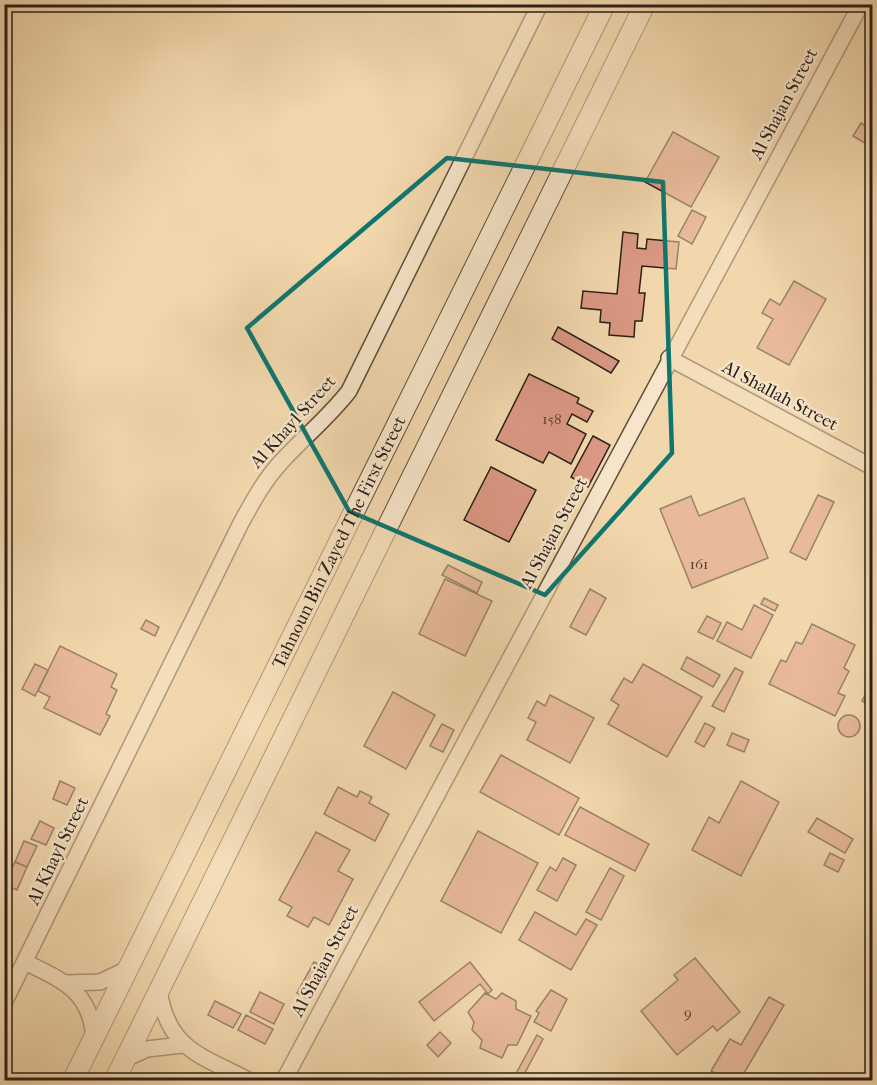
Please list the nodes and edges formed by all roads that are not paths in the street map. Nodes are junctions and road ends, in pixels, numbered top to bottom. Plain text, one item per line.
1 (540, 4) edge
2 (605, 4) edge
3 (645, 4) edge
4 (861, 4) edge
5 (669, 358) junction
6 (873, 467) edge
7 (25, 962) junction
8 (130, 968) junction
9 (67, 983) junction
10 (159, 990) junction
11 (4, 1003) edge
12 (94, 1038) junction
13 (182, 1045) junction
14 (125, 1059) junction
15 (73, 1080) edge
16 (114, 1080) edge
17 (248, 1080) edge
18 (284, 1080) edge

1 - 7 street, Al Khayl Street
2 - 8 street, Tahnoun Bin Zayed The First Street
3 - 10 street, Tahnoun Bin Zayed The First Street
4 - 5 street, Al Shajan Street
5 - 6 street, Al Shallah Street
5 - 18 street, Al Shajan Street
7 - 9 street
7 - 11 street, Al Khayl Street
8 - 9 street
8 - 12 street, Tahnoun Bin Zayed The First Street
9 - 12 street
10 - 13 street
10 - 14 street, Tahnoun Bin Zayed The First Street
12 - 15 street, Tahnoun Bin Zayed The First Street
13 - 14 street
13 - 17 street
14 - 16 street, Tahnoun Bin Zayed The First Street

